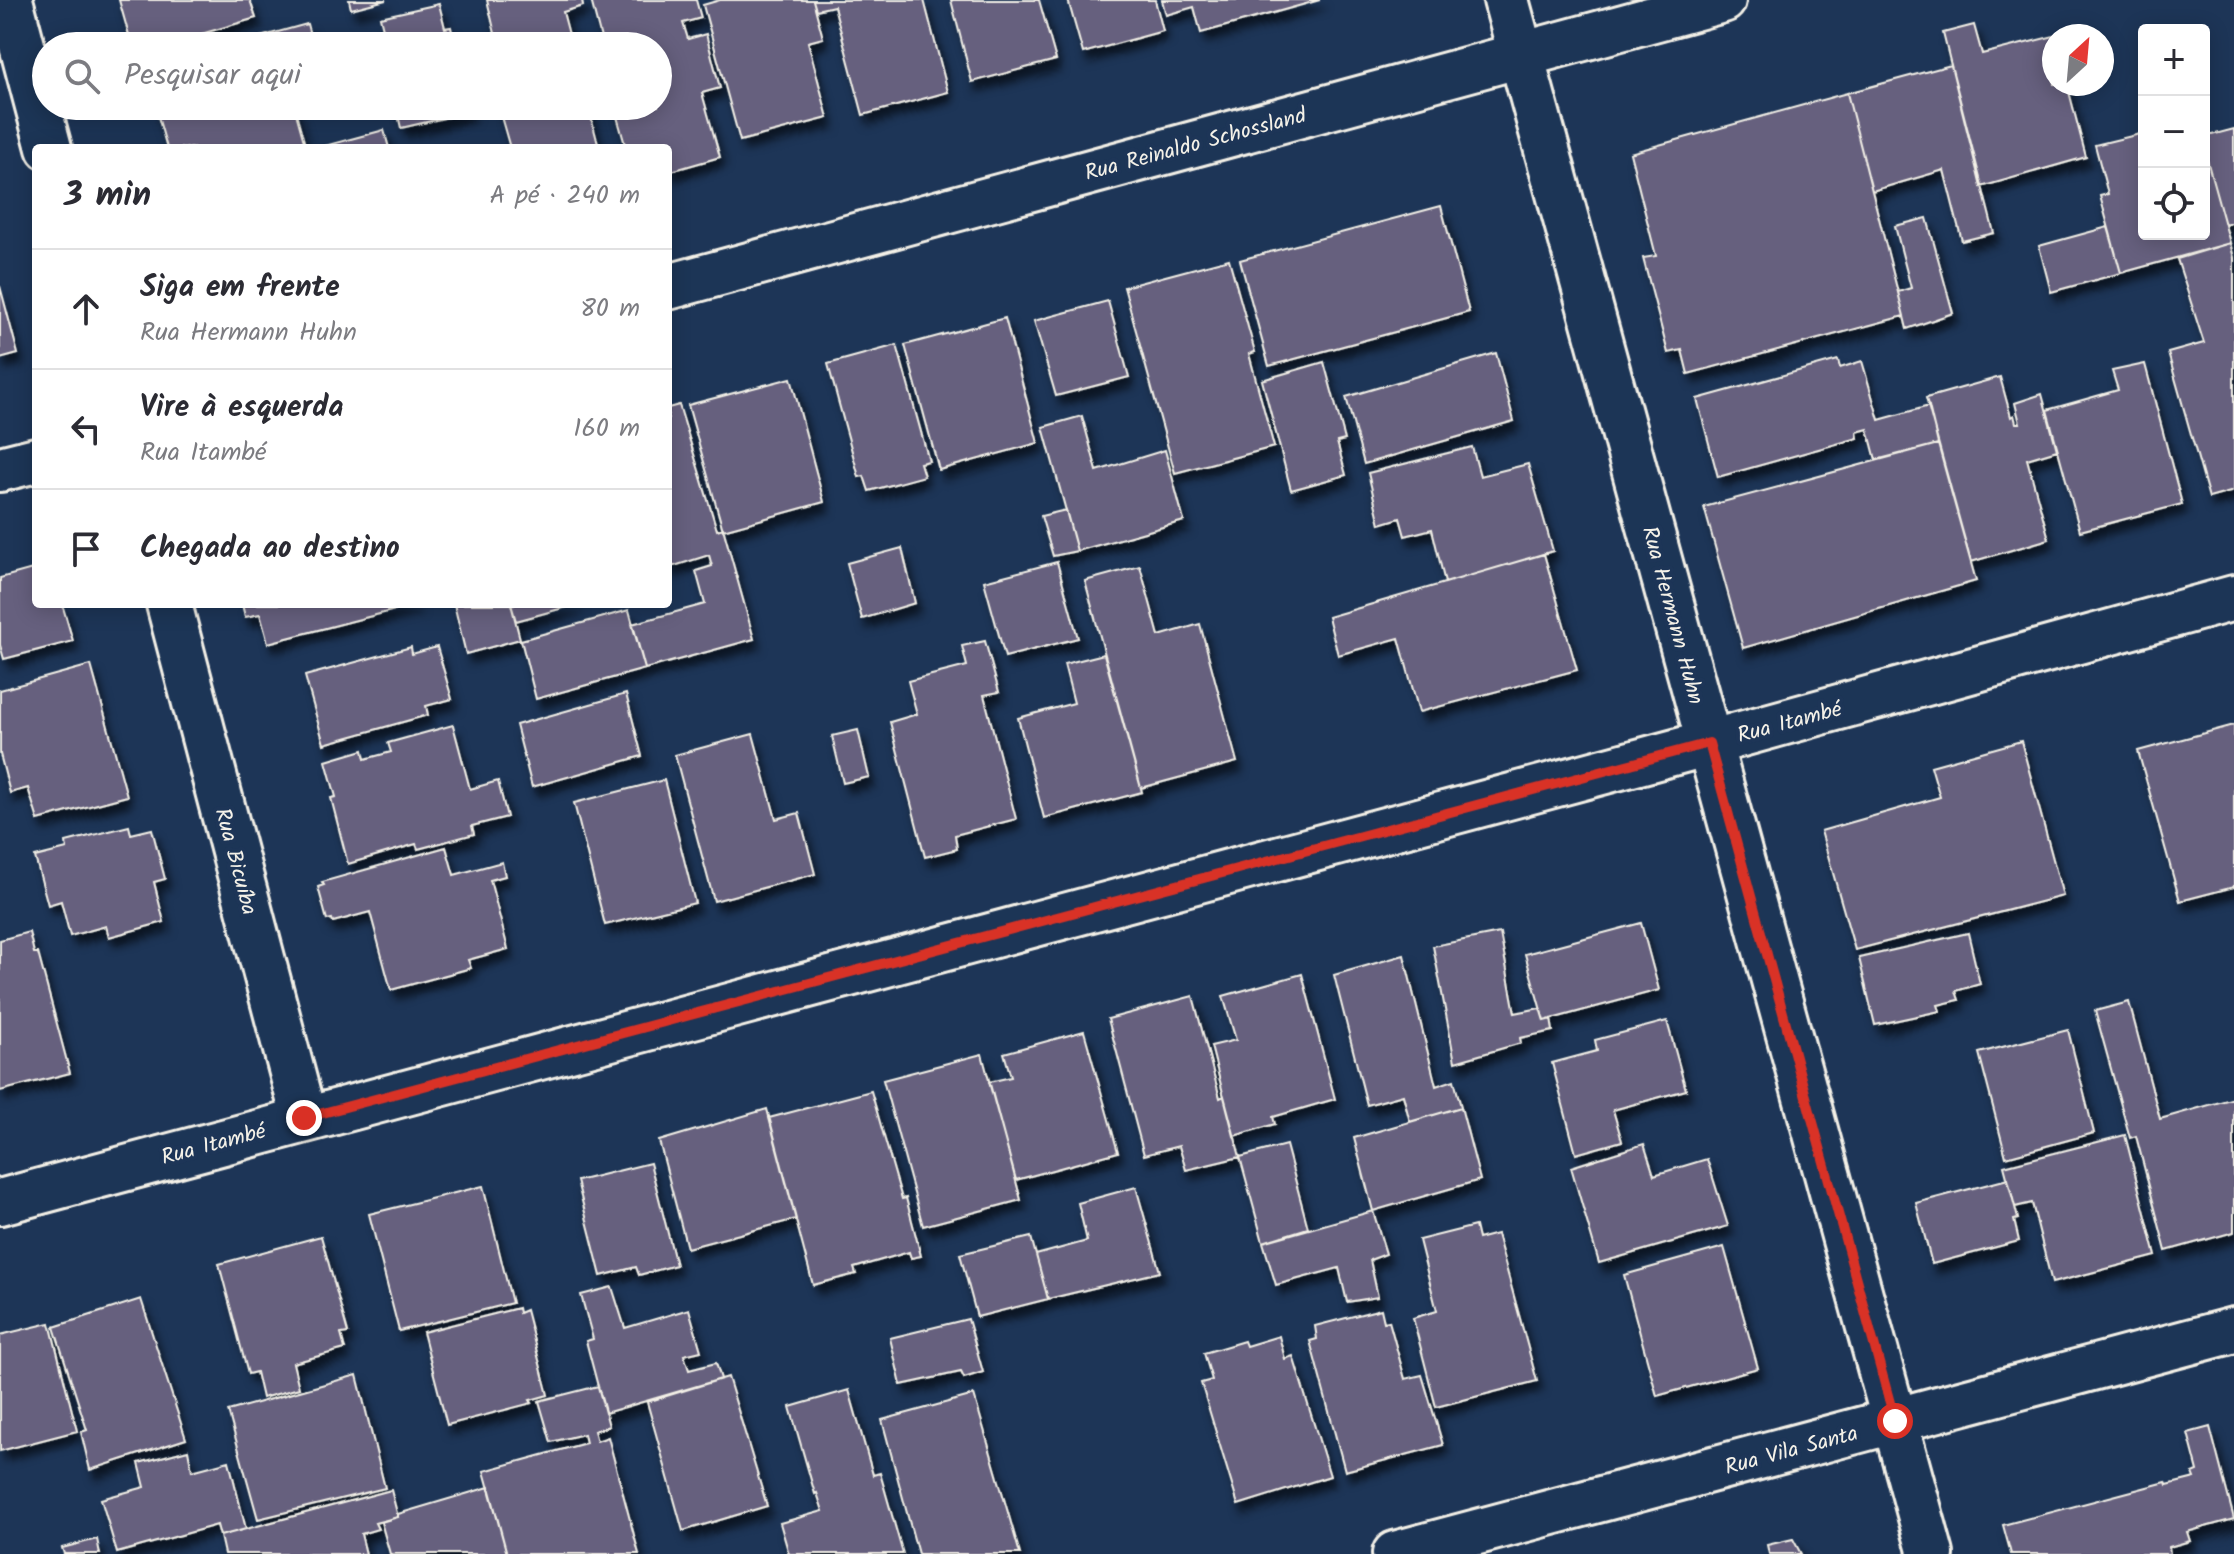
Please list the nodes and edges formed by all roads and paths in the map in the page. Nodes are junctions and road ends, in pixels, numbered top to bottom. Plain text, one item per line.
1 (10, 0) edge
2 (1506, 0) edge
3 (1723, 0) edge
4 (1521, 54) junction
5 (32, 83) edge
6 (42, 120) edge
7 (48, 144) edge
8 (672, 286) edge
9 (32, 461) edge
10 (0, 469) edge
11 (2234, 598) edge
12 (170, 608) edge
13 (1709, 743) junction
14 (304, 1118) junction
15 (0, 1202) edge
16 (2234, 1330) edge
17 (1895, 1421) junction
18 (1395, 1554) edge
19 (1931, 1554) edge

1 - 5 street
2 - 4 street, Rua Hermann Huhn
3 - 4 street, Rua Reinaldo Schossland
4 - 8 street, Rua Reinaldo Schossland
4 - 13 street, Rua Hermann Huhn
6 - 7 street
9 - 10 street
11 - 13 street, Rua Itambé
12 - 14 street, Rua Bicuíba
13 - 14 street, Rua Itambé
13 - 17 street, Rua Hermann Huhn
14 - 15 street, Rua Itambé
16 - 17 street, Rua Vila Santa
17 - 18 street, Rua Vila Santa
17 - 19 street, Rua Hermann Huhn

